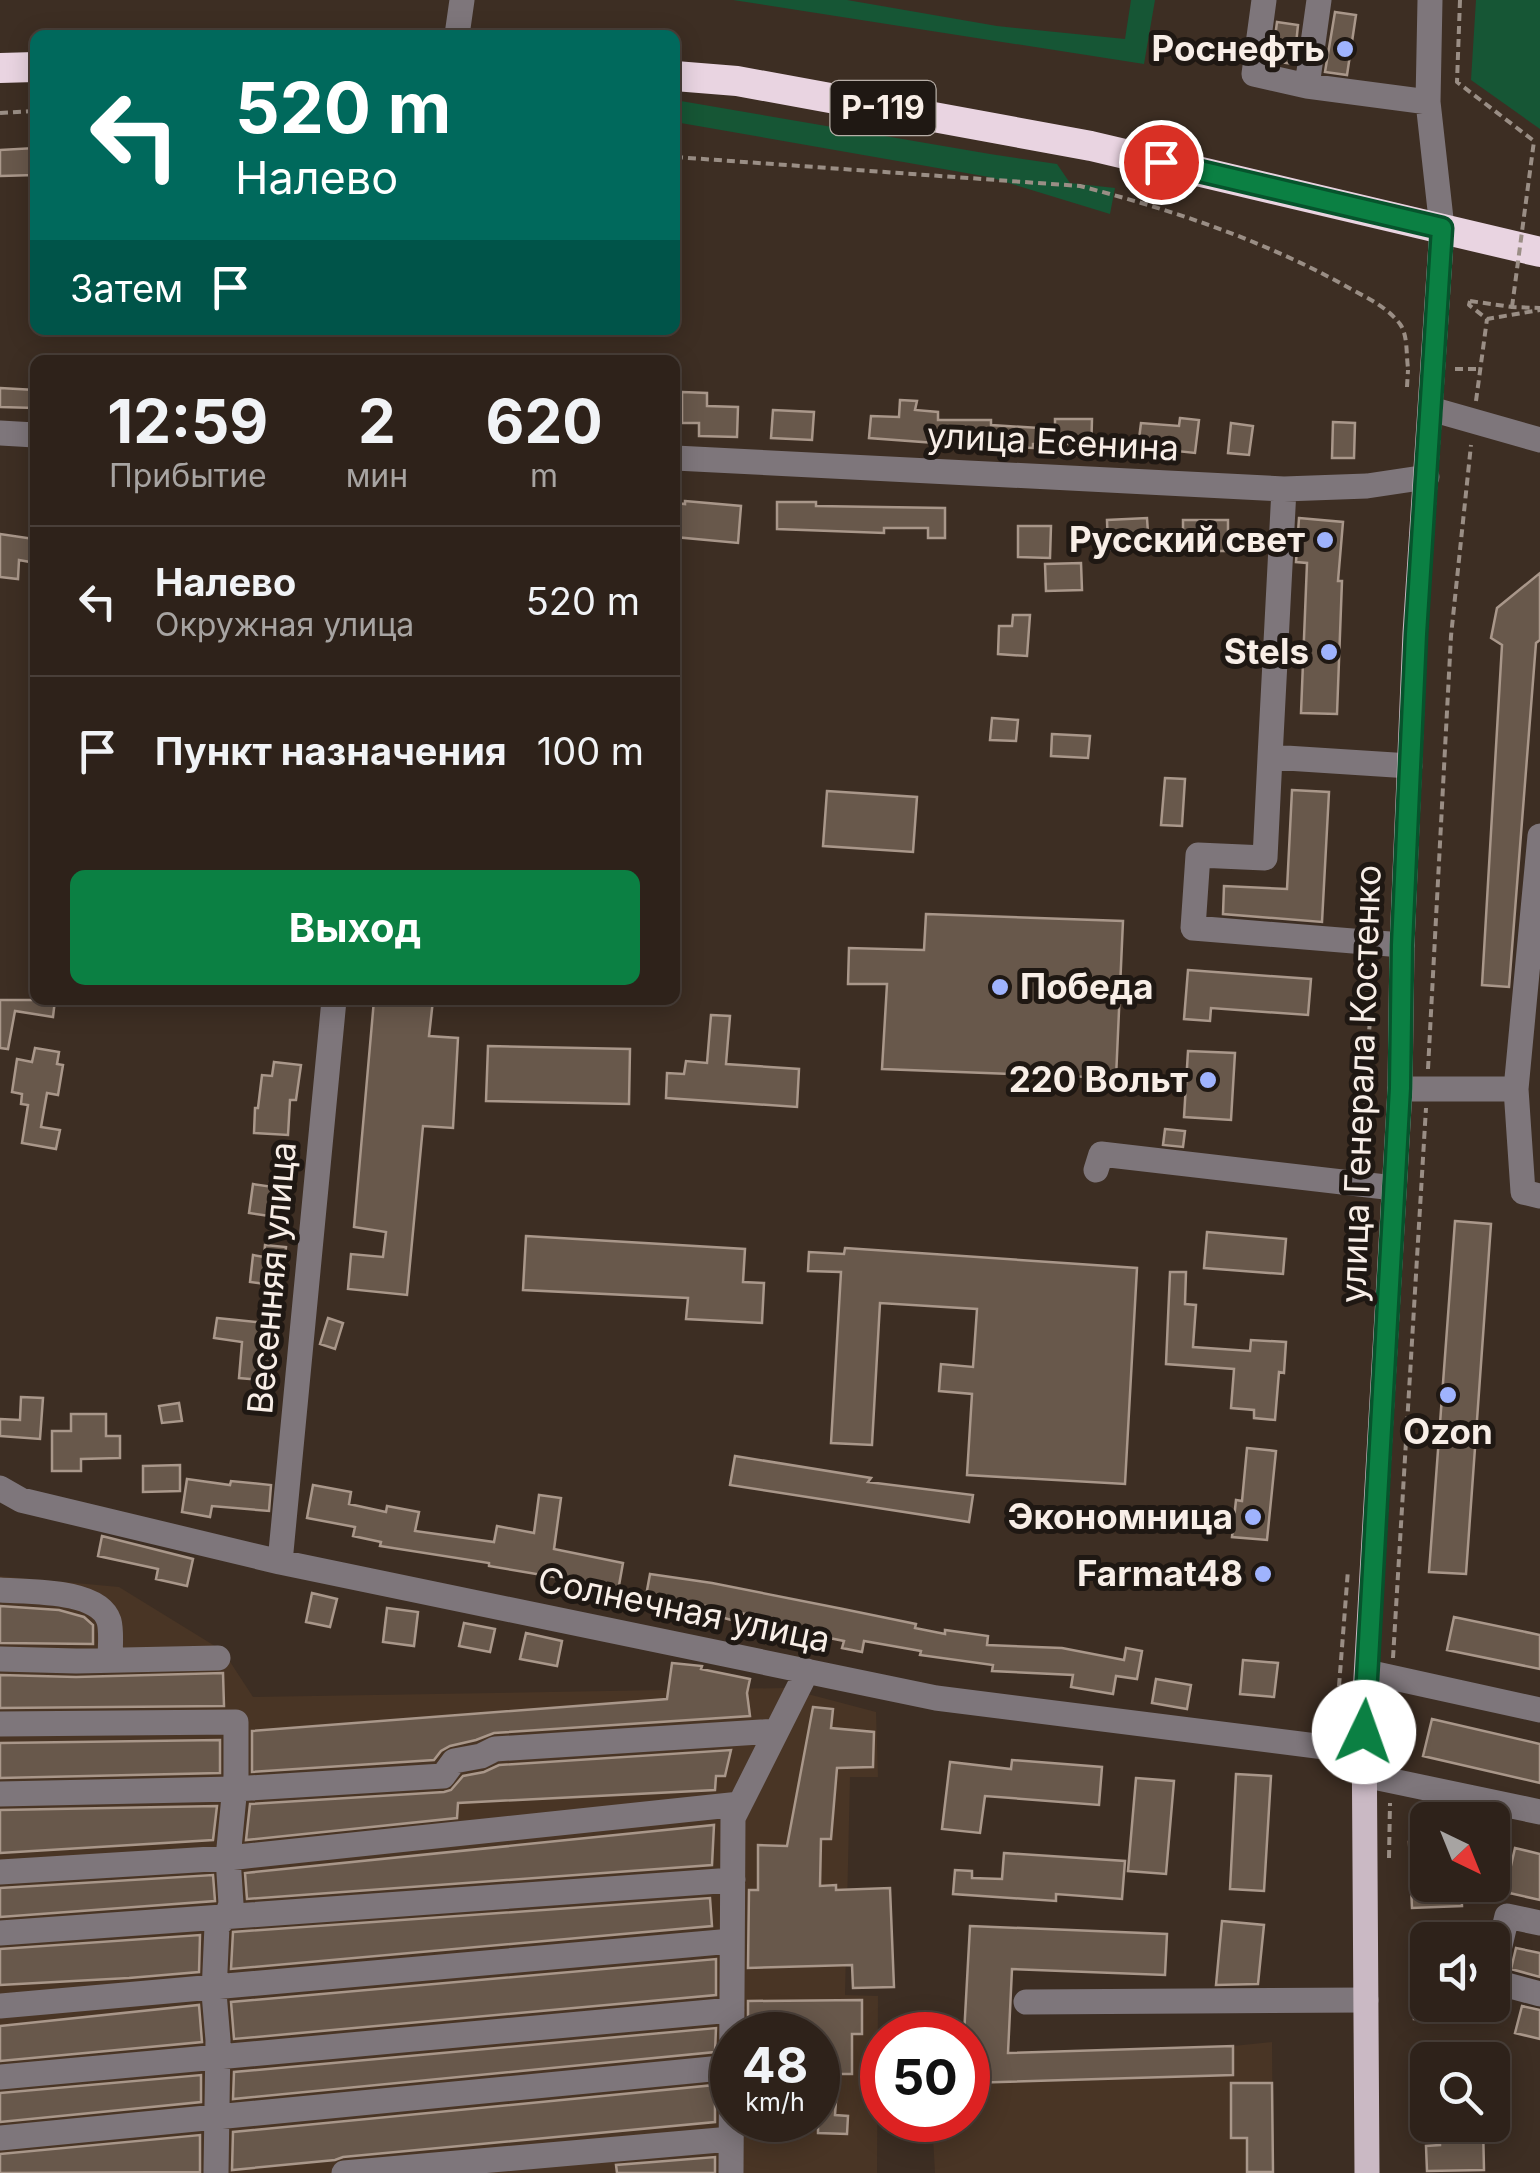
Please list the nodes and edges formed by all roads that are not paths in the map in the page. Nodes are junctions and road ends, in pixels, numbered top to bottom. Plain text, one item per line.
1 (462, 0) edge
2 (1264, 0) edge
3 (1319, 0) edge
4 (1430, 0) edge
5 (458, 30) edge
6 (30, 67) edge
7 (0, 68) edge
8 (680, 76) edge
9 (1307, 86) junction
10 (1428, 102) junction
11 (1442, 228) junction
12 (1540, 252) edge
13 (1431, 409) junction
14 (0, 433) edge
15 (30, 434) edge
16 (1540, 440) edge
17 (680, 458) edge
18 (1427, 477) junction
19 (1284, 489) junction
20 (1270, 757) junction
21 (1410, 766) junction
22 (1540, 836) edge
23 (1402, 945) junction
24 (334, 1005) edge
25 (1400, 1088) junction
26 (1516, 1089) junction
27 (1096, 1170) dead end
28 (1394, 1188) junction
29 (1540, 1196) edge
30 (0, 1488) edge
31 (280, 1562) junction
32 (0, 1590) edge
33 (218, 1658) dead end
34 (0, 1659) edge
35 (110, 1660) junction
36 (807, 1671) junction
37 (1379, 1675) junction
38 (1540, 1710) edge
39 (0, 1724) edge
40 (777, 1730) junction
41 (1364, 1764) junction
42 (234, 1790) junction
43 (0, 1794) edge
44 (740, 1804) junction
45 (1540, 1812) edge
46 (228, 1858) junction
47 (0, 1872) edge
48 (732, 1880) junction
49 (227, 1915) junction
50 (1506, 1922) edge
51 (1540, 1923) edge
52 (0, 1934) edge
53 (732, 1942) junction
54 (1510, 1985) edge
55 (215, 1986) junction
56 (1540, 1994) edge
57 (1366, 2000) junction
58 (1026, 2002) dead end
59 (0, 2006) edge
60 (732, 2010) joint
61 (217, 2055) junction
62 (710, 2068) edge
63 (0, 2077) edge
64 (216, 2117) junction
65 (0, 2138) edge
66 (710, 2140) edge
67 (731, 2142) edge
68 (216, 2173) edge
69 (344, 2173) edge
70 (731, 2173) edge
71 (1367, 2173) edge

1 - 5 street
2 - 9 street
3 - 9 street
4 - 10 street, улица Генерала Костенко
6 - 7 highway
8 - 11 highway, Р-119
9 - 10 street
10 - 11 street, улица Генерала Костенко
11 - 12 highway, Р-119
11 - 13 main road, улица Генерала Костенко
13 - 16 street
13 - 18 main road, улица Генерала Костенко
14 - 15 street
17 - 19 street, улица Есенина
18 - 19 street, улица Есенина
18 - 21 main road, улица Генерала Костенко
19 - 20 street
20 - 21 street
20 - 23 street
21 - 23 main road, улица Генерала Костенко
22 - 26 street
23 - 25 main road, улица Генерала Костенко
24 - 31 street, Весенняя улица
25 - 26 street
25 - 28 main road, улица Генерала Костенко
26 - 29 street
27 - 28 street
28 - 37 main road, улица Генерала Костенко
30 - 31 street, Солнечная улица
31 - 36 street, Солнечная улица
32 - 35 street
33 - 35 street
34 - 35 street
36 - 40 street
36 - 41 street, Солнечная улица
37 - 38 street
37 - 41 main road, улица Генерала Костенко
39 - 42 street
40 - 42 street
40 - 44 street
41 - 45 street, Солнечная улица
41 - 57 main road, улица Генерала Костенко
42 - 43 street
42 - 46 street
44 - 46 street
44 - 48 street
46 - 47 street
46 - 49 street
48 - 49 street
48 - 53 street
49 - 52 street
49 - 55 street
50 - 51 street
53 - 55 street
53 - 60 street
54 - 56 street
55 - 59 street
55 - 61 street
57 - 58 street
57 - 71 main road, улица Генерала Костенко
60 - 61 street
61 - 63 street
61 - 64 street
62 - 64 street
64 - 65 street
64 - 68 street
66 - 69 street
67 - 70 street

